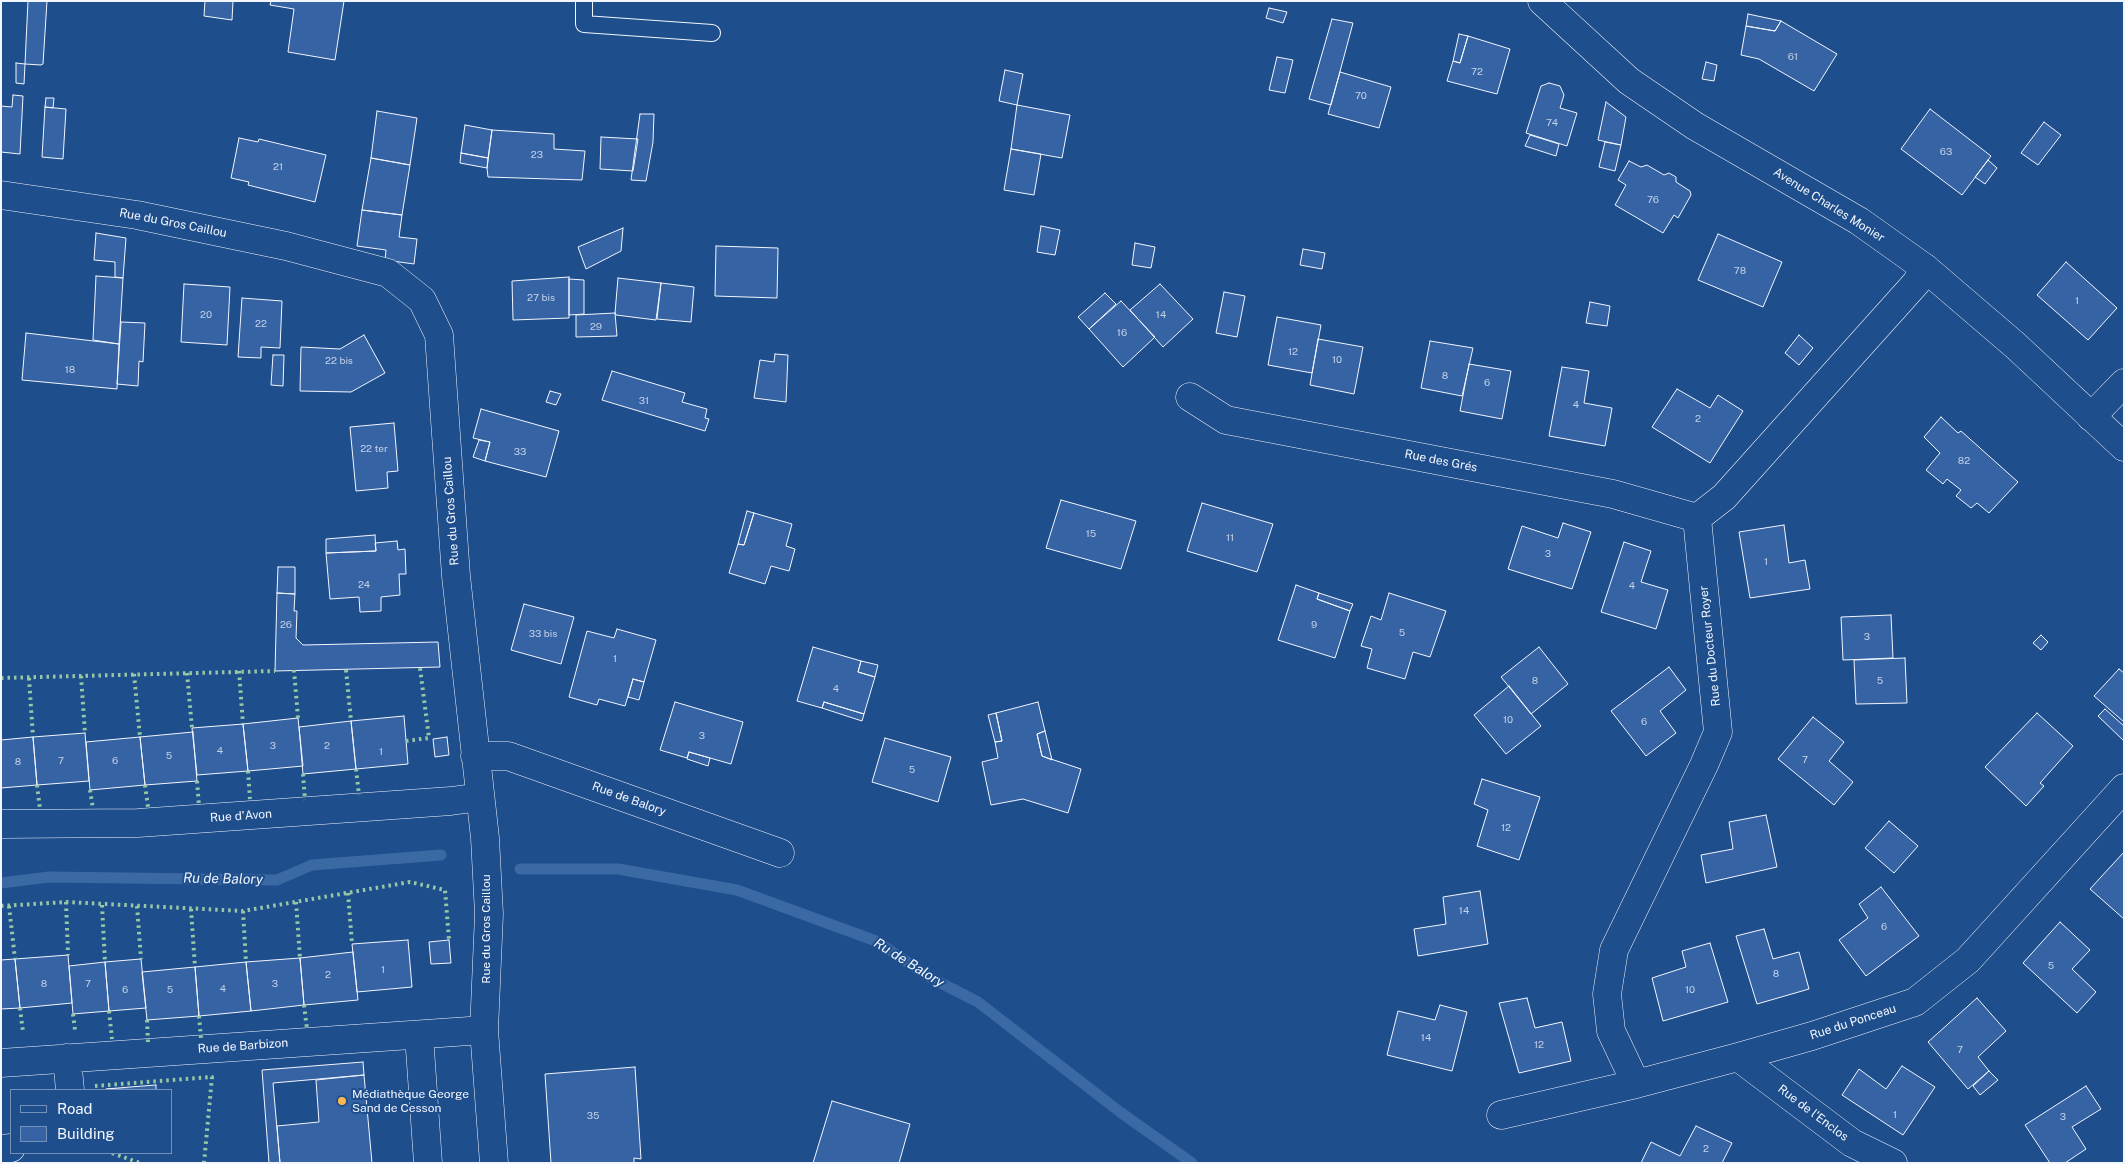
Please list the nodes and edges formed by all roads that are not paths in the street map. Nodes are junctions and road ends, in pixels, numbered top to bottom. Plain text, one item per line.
1 (584, 1) edge
2 (1542, 1) edge
3 (712, 33) dead end
4 (1, 195) edge
5 (1926, 268) junction
6 (2124, 383) edge
7 (1190, 397) dead end
8 (2091, 418) junction
9 (2124, 447) edge
10 (1697, 518) junction
11 (475, 756) junction
12 (2124, 788) edge
13 (480, 797) junction
14 (1, 824) edge
15 (780, 853) dead end
16 (484, 1030) junction
17 (420, 1034) junction
18 (1738, 1057) junction
19 (67, 1058) junction
20 (1, 1063) edge
21 (1636, 1084) junction
22 (70, 1089) edge
23 (1501, 1115) dead end
24 (428, 1163) edge
25 (494, 1163) edge
26 (1892, 1163) edge

1 - 3 lane
2 - 5 street, Avenue Charles Monier
4 - 11 street, Rue du Gros Caillou
5 - 8 street, Avenue Charles Monier
5 - 10 street
6 - 8 street
7 - 10 street, Rue des Grés
8 - 9 street, Avenue Charles Monier
10 - 21 street, Rue du Docteur Royer
11 - 13 street, Rue du Gros Caillou
11 - 15 street, Rue de Balory
12 - 18 street, Rue du Ponceau
13 - 14 street, Rue d'Avon
13 - 16 street, Rue du Gros Caillou
16 - 17 street, Rue de Barbizon
16 - 25 street, Rue du Gros Caillou
17 - 19 street, Rue de Barbizon
17 - 24 street
18 - 21 street, Rue du Ponceau
18 - 26 street, Rue de l'Enclos
19 - 20 street, Rue de Barbizon
19 - 22 street
21 - 23 street, Rue du Ponceau

